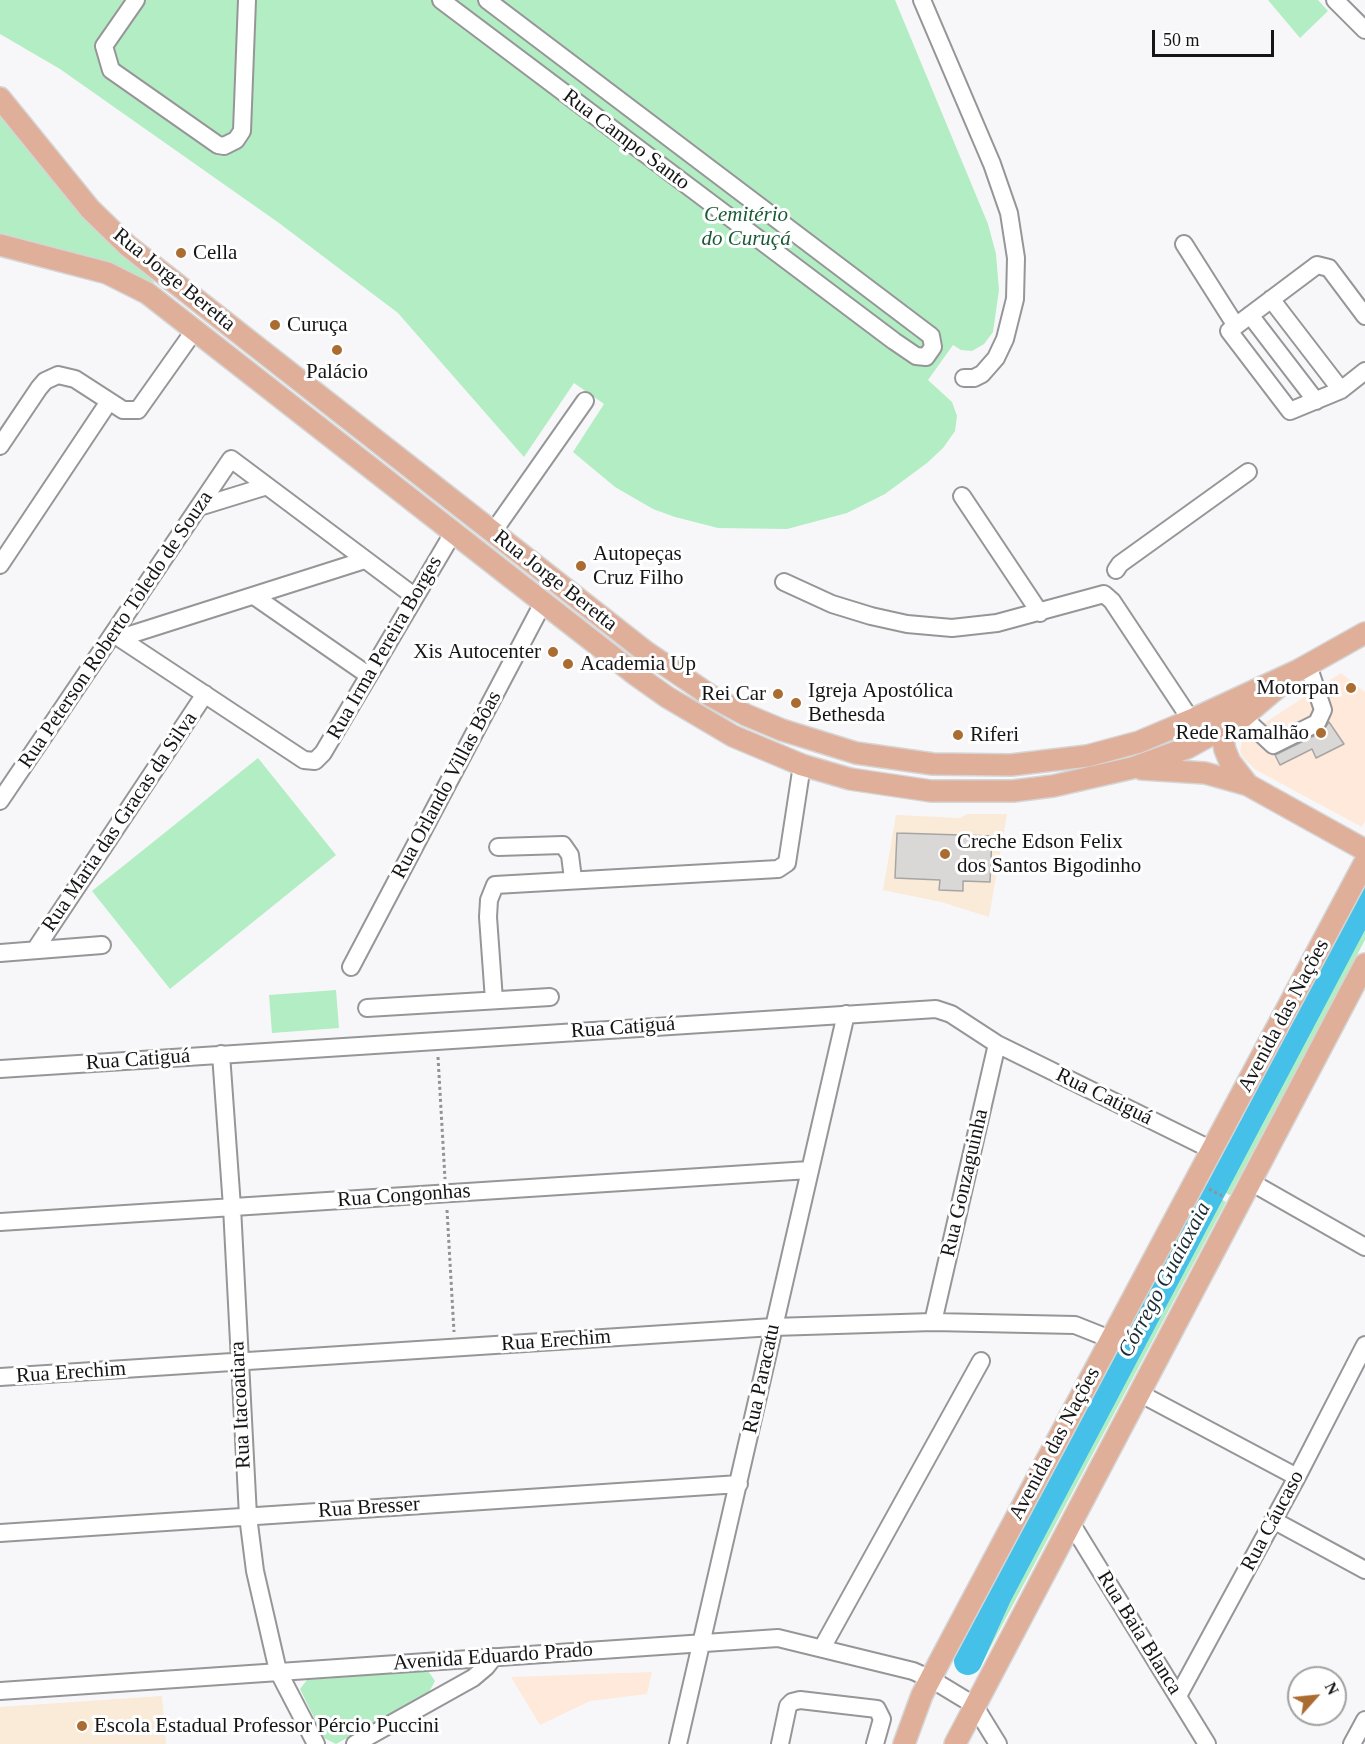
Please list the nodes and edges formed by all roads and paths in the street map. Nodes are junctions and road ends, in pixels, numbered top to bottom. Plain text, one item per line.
1 (136, 0) edge
2 (247, 0) edge
3 (441, 0) edge
4 (922, 0) edge
5 (1335, 0) edge
6 (489, 1) edge
7 (1365, 30) edge
8 (547, 45) junction
9 (531, 68) junction
10 (0, 98) edge
11 (644, 118) junction
12 (627, 141) junction
13 (744, 194) junction
14 (727, 216) junction
15 (0, 244) edge
16 (1184, 244) dead end
17 (842, 267) junction
18 (825, 290) junction
19 (1270, 299) junction
20 (1250, 315) junction
21 (1365, 316) edge
22 (1236, 326) junction
23 (194, 331) junction
24 (1365, 371) edge
25 (964, 378) dead end
26 (1341, 390) junction
27 (585, 401) dead end
28 (1316, 401) junction
29 (108, 403) junction
30 (0, 446) edge
31 (1248, 472) dead end
32 (267, 486) junction
33 (962, 496) dead end
34 (199, 507) junction
35 (493, 532) junction
36 (453, 533) junction
37 (365, 560) junction
38 (0, 565) edge
39 (1116, 570) dead end
40 (784, 582) dead end
41 (254, 596) junction
42 (414, 596) junction
43 (543, 603) junction
44 (1040, 613) junction
45 (118, 636) junction
46 (1359, 640) edge
47 (1303, 668) junction
48 (368, 675) junction
49 (205, 694) junction
50 (1243, 717) junction
51 (1191, 720) junction
52 (1221, 731) junction
53 (802, 765) junction
54 (1132, 768) junction
55 (1248, 785) junction
56 (0, 801) edge
57 (498, 847) dead end
58 (1365, 850) edge
59 (1365, 862) edge
60 (573, 879) junction
61 (102, 945) dead end
62 (35, 950) junction
63 (0, 953) edge
64 (1365, 964) edge
65 (351, 967) dead end
66 (550, 997) dead end
67 (494, 1000) junction
68 (368, 1008) dead end
69 (846, 1014) junction
70 (997, 1044) junction
71 (221, 1054) junction
72 (0, 1068) edge
73 (1212, 1150) junction
74 (809, 1170) junction
75 (1249, 1181) junction
76 (232, 1207) junction
77 (0, 1222) edge
78 (1365, 1247) edge
79 (933, 1322) junction
80 (773, 1327) junction
81 (1110, 1340) junction
82 (1365, 1345) edge
83 (981, 1361) dead end
84 (238, 1362) junction
85 (0, 1377) edge
86 (1139, 1393) junction
87 (1297, 1477) junction
88 (739, 1484) junction
89 (248, 1516) junction
90 (1273, 1520) junction
91 (1071, 1523) junction
92 (0, 1533) edge
93 (1365, 1570) edge
94 (701, 1643) junction
95 (822, 1647) junction
96 (494, 1657) junction
97 (278, 1671) junction
98 (931, 1679) junction
99 (0, 1691) edge
100 (1178, 1696) junction
101 (974, 1705) junction
102 (1365, 1720) edge
103 (676, 1742) edge
104 (316, 1744) edge
105 (355, 1744) edge
106 (780, 1744) edge
107 (875, 1744) edge
108 (904, 1744) edge
109 (955, 1744) edge
110 (998, 1744) edge
111 (1207, 1744) edge
112 (1352, 1744) edge

1 - 2 street
3 - 9 street, Rua Campo Santo
4 - 25 street
5 - 7 street
6 - 8 street, Rua Campo Santo
8 - 9 street
8 - 11 street, Rua Campo Santo
9 - 12 street, Rua Campo Santo
10 - 35 main road, Rua Jorge Beretta
11 - 12 street
11 - 13 street, Rua Campo Santo
12 - 14 street, Rua Campo Santo
13 - 14 street
13 - 17 street, Rua Campo Santo
14 - 18 street, Rua Campo Santo
15 - 23 main road, Rua Jorge Beretta
16 - 22 street
17 - 18 street
17 - 18 street, Rua Campo Santo
19 - 20 street
19 - 21 street
19 - 26 street
20 - 22 street
20 - 28 street
22 - 28 street
23 - 29 street
23 - 36 main road, Rua Jorge Beretta
24 - 26 street
26 - 28 street
27 - 35 street
29 - 30 street
29 - 38 street
31 - 39 street
32 - 34 street
32 - 34 street, Rua Peterson Roberto Toledo de Souza
32 - 37 street
33 - 44 street
34 - 45 street, Rua Peterson Roberto Toledo de Souza
35 - 51 main road, Rua Jorge Beretta
36 - 42 street, Rua Irma Pereira Borges
36 - 43 main road, Rua Jorge Beretta
37 - 41 street
37 - 42 street
40 - 44 street
41 - 45 street
41 - 48 street
42 - 48 street, Rua Irma Pereira Borges
43 - 53 main road, Rua Jorge Beretta
43 - 65 street, Rua Orlando Villas Bôas
44 - 51 street
45 - 49 street
45 - 56 street, Rua Peterson Roberto Toledo de Souza
46 - 47 main road, Rua Jorge Beretta
47 - 50 main road, Rua Jorge Beretta
47 - 50 street
47 - 51 main road, Rua Jorge Beretta
47 - 52 main road
48 - 49 street, Rua Irma Pereira Borges
49 - 62 street, Rua Maria das Gracas da Silva
50 - 52 main road, Rua Jorge Beretta
52 - 54 main road, Rua Jorge Beretta
52 - 55 main road
53 - 54 main road, Rua Jorge Beretta
53 - 60 street
54 - 55 main road
55 - 58 main road
57 - 60 street
59 - 73 main road, Avenida das Nações
60 - 67 street
61 - 62 street
62 - 63 street
64 - 75 main road
66 - 67 street
67 - 68 street
69 - 70 street, Rua Catiguá
69 - 71 street, Rua Catiguá
69 - 74 street, Rua Paracatu
70 - 73 street, Rua Catiguá
70 - 79 street, Rua Gonzaguinha
71 - 72 street, Rua Catiguá
71 - 76 street, Rua Itacoatiara
73 - 81 main road, Avenida das Nações
74 - 76 street, Rua Congonhas
74 - 80 street, Rua Paracatu
75 - 78 street
75 - 86 main road
76 - 77 street, Rua Congonhas
76 - 84 street, Rua Itacoatiara
79 - 80 street, Rua Erechim
79 - 81 street, Rua Erechim
80 - 84 street, Rua Erechim
80 - 88 street, Rua Paracatu
81 - 98 main road, Avenida das Nações
82 - 87 street, Rua Cáucaso
83 - 95 street
84 - 85 street, Rua Erechim
84 - 89 street, Rua Itacoatiara
86 - 87 street
86 - 91 main road
87 - 90 street, Rua Cáucaso
88 - 89 street, Rua Bresser
88 - 94 street, Rua Paracatu
89 - 92 street, Rua Bresser
89 - 97 street, Rua Itacoatiara
90 - 93 street
90 - 100 street, Rua Cáucaso
91 - 100 street, Rua Baia Blanca
91 - 101 main road
94 - 95 street, Avenida Eduardo Prado
94 - 96 street, Avenida Eduardo Prado
94 - 103 street, Rua Paracatu
95 - 98 street, Avenida Eduardo Prado
96 - 97 street, Avenida Eduardo Prado
96 - 105 street
97 - 99 street, Avenida Eduardo Prado
97 - 104 street, Rua Itacoatiara
98 - 101 street, Avenida Eduardo Prado
98 - 108 main road, Avenida das Nações
100 - 111 street, Rua Baia Blanca
101 - 109 main road
101 - 110 street
102 - 112 street
106 - 107 street

